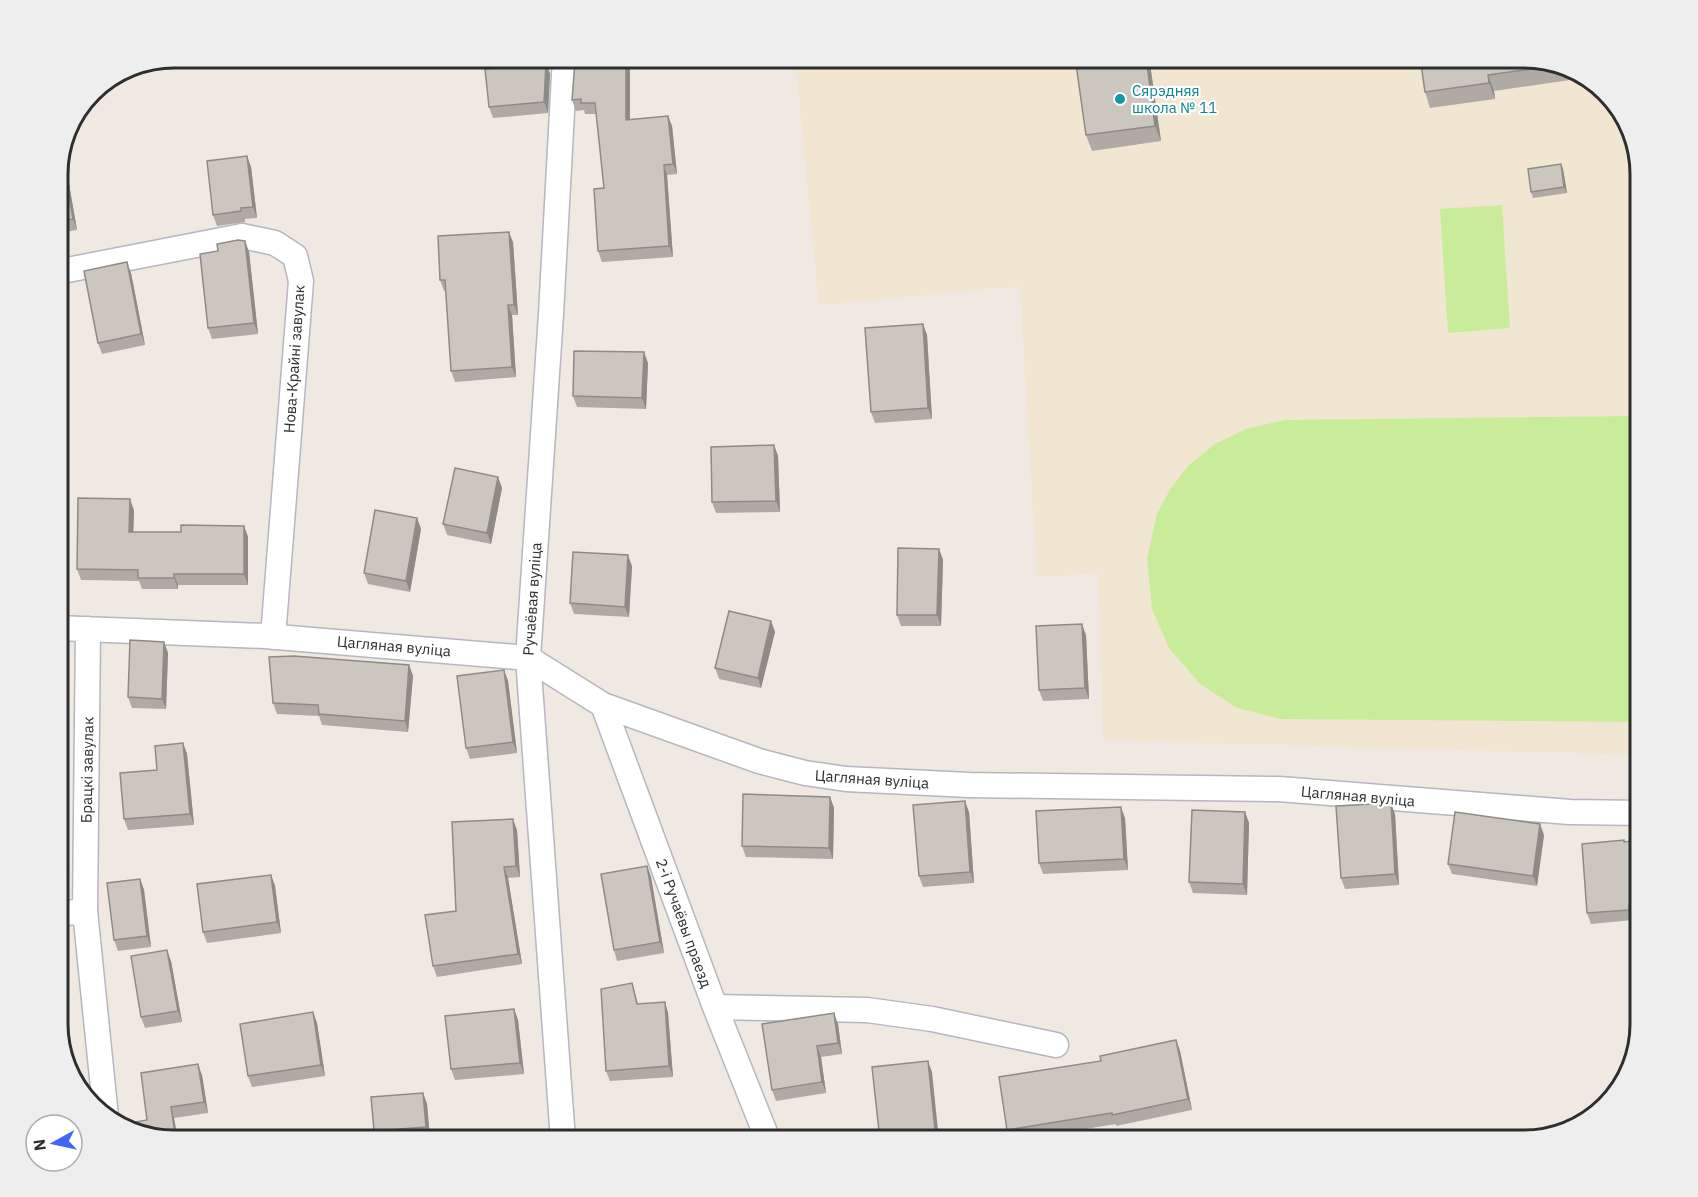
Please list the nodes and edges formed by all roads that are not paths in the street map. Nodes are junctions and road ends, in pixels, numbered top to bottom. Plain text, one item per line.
1 (564, 68) edge
2 (68, 270) edge
3 (68, 628) edge
4 (88, 629) junction
5 (273, 637) junction
6 (528, 658) junction
7 (603, 705) junction
8 (1630, 813) edge
9 (85, 911) junction
10 (68, 913) edge
11 (715, 1007) junction
12 (1056, 1045) dead end
13 (105, 1104) edge
14 (562, 1130) edge
15 (764, 1130) edge

1 - 6 street, Ручаёвая вуліца
2 - 5 street, Нова-Крайні завулак
3 - 4 street, Цагляная вуліца
4 - 5 street, Цагляная вуліца
4 - 9 street, Брацкі завулак
5 - 6 street, Цагляная вуліца
6 - 7 street, Цагляная вуліца
6 - 14 street, Ручаёвая вуліца
7 - 8 street, Цагляная вуліца
7 - 11 street, 2-і Ручаёвы праезд
9 - 10 street
9 - 13 street, Брацкі завулак
11 - 12 street
11 - 15 street, 2-і Ручаёвы праезд

